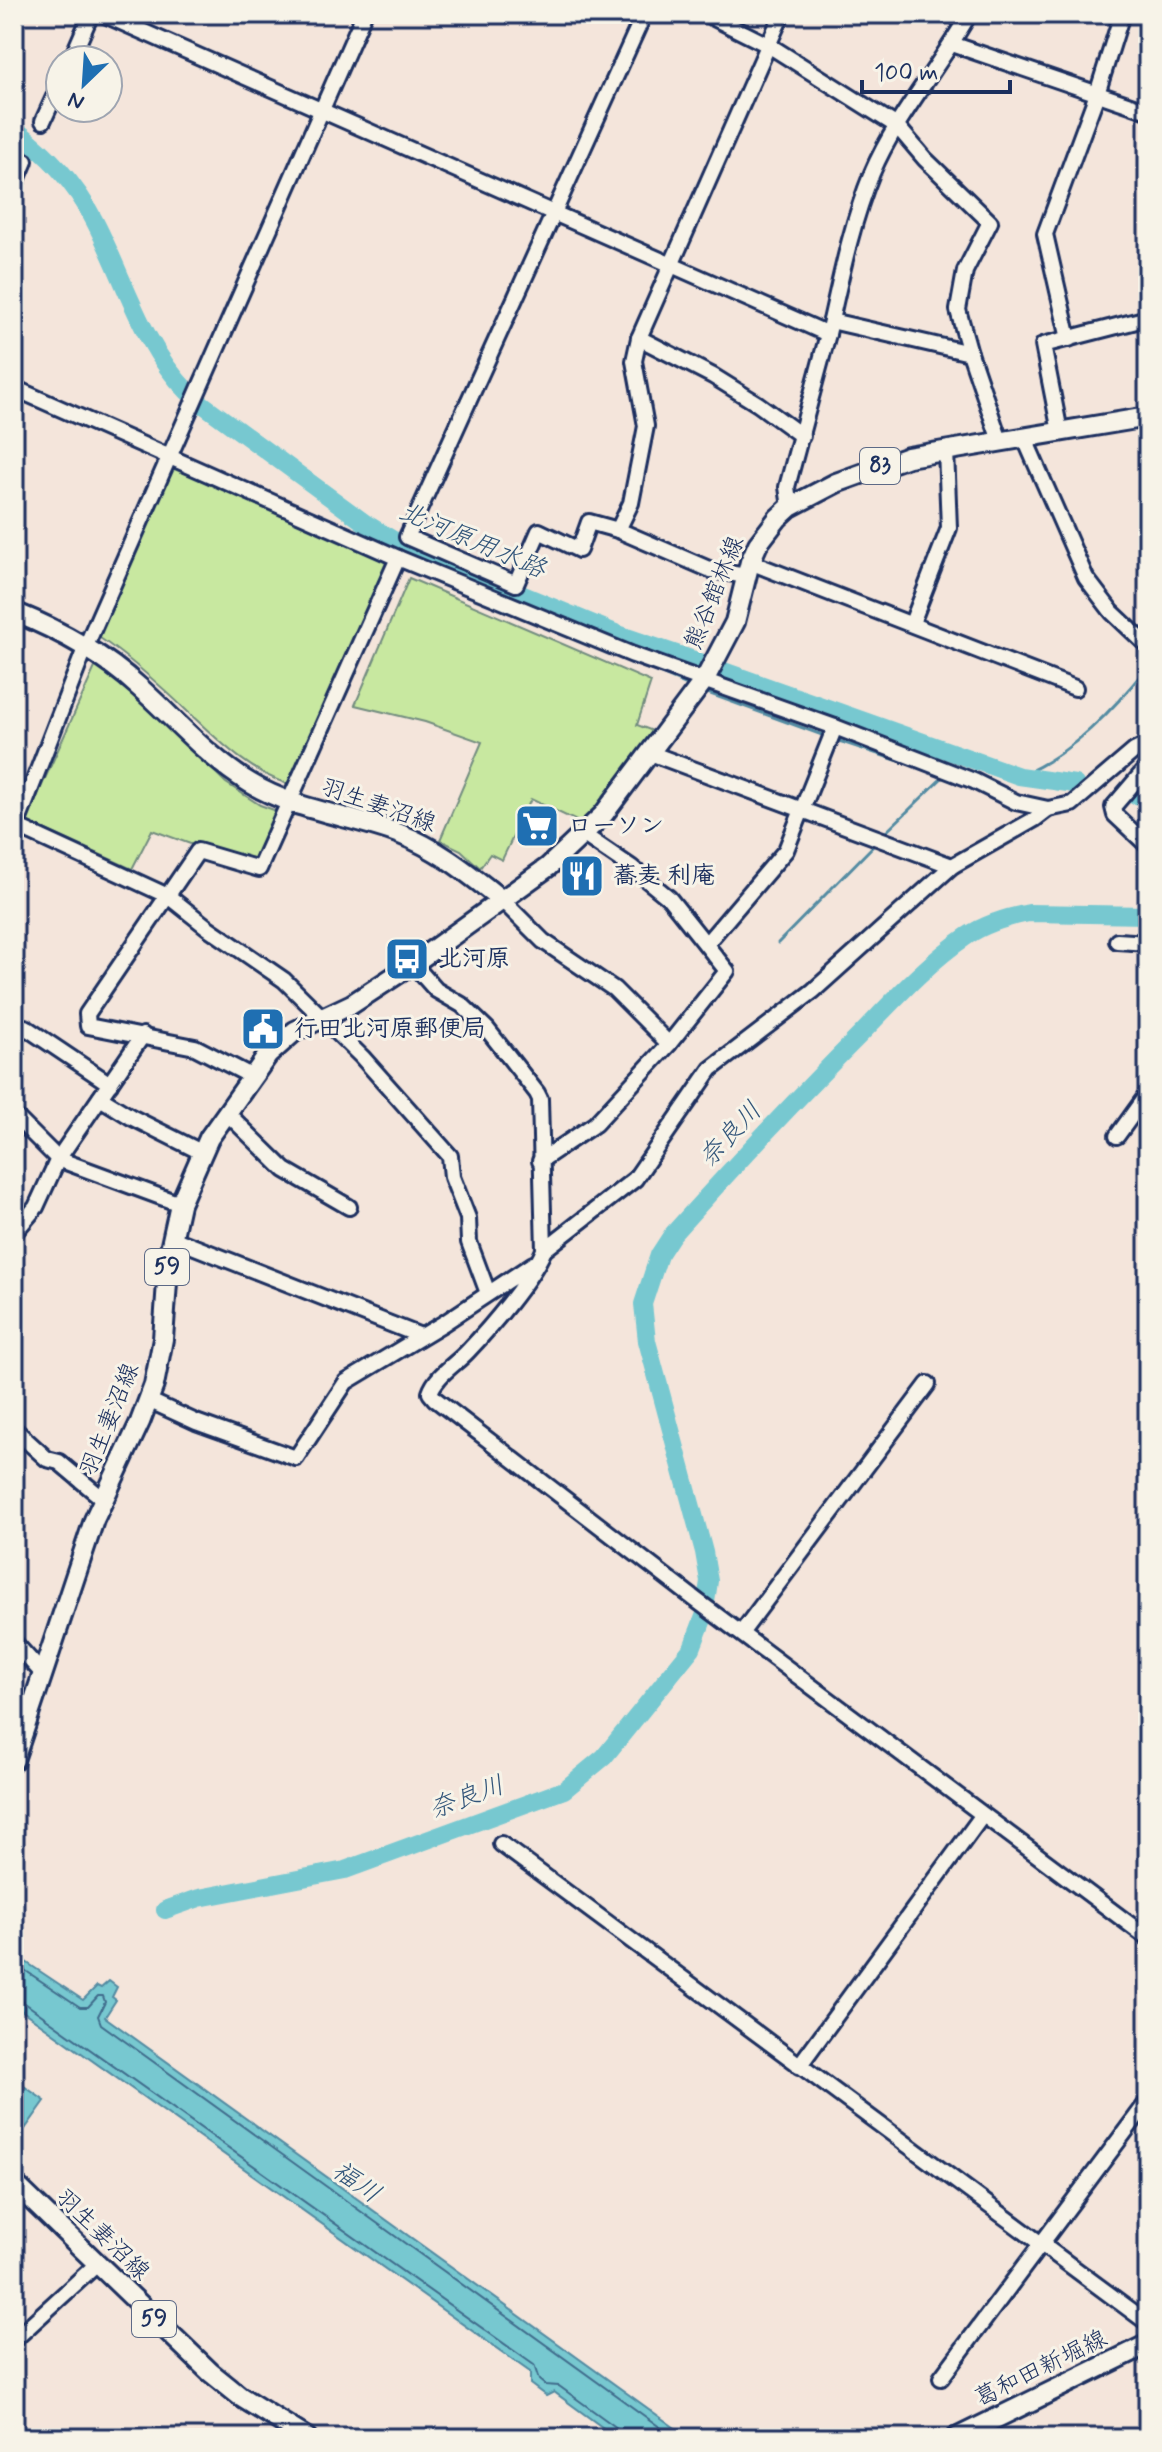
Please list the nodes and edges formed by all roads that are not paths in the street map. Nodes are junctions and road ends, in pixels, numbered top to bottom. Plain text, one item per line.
1 (91, 14) edge
2 (103, 14) edge
3 (364, 14) edge
4 (644, 14) edge
5 (706, 14) edge
6 (782, 14) edge
7 (969, 14) edge
8 (1122, 14) edge
9 (78, 44) edge
10 (952, 44) junction
11 (770, 46) junction
12 (1097, 94) junction
13 (322, 111) junction
14 (1148, 111) edge
15 (897, 126) junction
16 (25, 161) dead end
17 (14, 187) edge
18 (556, 214) junction
19 (671, 267) junction
20 (1148, 318) edge
21 (829, 328) junction
22 (639, 338) junction
23 (1069, 339) junction
24 (970, 353) junction
25 (14, 388) edge
26 (1148, 417) edge
27 (1060, 432) junction
28 (802, 436) junction
29 (1024, 437) junction
30 (1000, 441) junction
31 (946, 450) junction
32 (170, 457) junction
33 (790, 507) junction
34 (618, 530) junction
35 (398, 558) junction
36 (748, 569) junction
37 (14, 612) edge
38 (912, 623) junction
39 (86, 646) junction
40 (1148, 646) edge
41 (710, 671) junction
42 (1075, 688) dead end
43 (835, 727) junction
44 (1148, 744) edge
45 (650, 753) junction
46 (1148, 766) edge
47 (290, 803) junction
48 (803, 809) junction
49 (1048, 809) junction
50 (15, 828) edge
51 (584, 835) junction
52 (1148, 846) edge
53 (952, 866) junction
54 (168, 896) junction
55 (502, 900) junction
56 (1117, 941) dead end
57 (1148, 943) edge
58 (706, 944) junction
59 (413, 964) junction
60 (324, 1017) junction
61 (143, 1035) junction
62 (14, 1039) edge
63 (669, 1044) junction
64 (251, 1076) junction
65 (110, 1084) junction
66 (1148, 1093) edge
67 (100, 1098) junction
68 (226, 1112) junction
69 (14, 1115) edge
70 (1117, 1136) dead end
71 (201, 1152) junction
72 (58, 1159) junction
73 (540, 1161) junction
74 (180, 1204) junction
75 (349, 1207) dead end
76 (14, 1233) edge
77 (172, 1238) junction
78 (542, 1255) junction
79 (488, 1293) junction
80 (421, 1336) junction
81 (928, 1384) dead end
82 (148, 1400) junction
83 (14, 1429) edge
84 (103, 1499) junction
85 (742, 1632) junction
86 (14, 1642) edge
87 (43, 1674) junction
88 (14, 1760) edge
89 (982, 1816) junction
90 (501, 1844) dead end
91 (1148, 1938) edge
92 (799, 2066) junction
93 (1148, 2101) edge
94 (14, 2183) edge
95 (1040, 2244) junction
96 (97, 2264) junction
97 (1148, 2323) edge
98 (14, 2340) edge
99 (1148, 2344) edge
100 (941, 2378) dead end
101 (286, 2433) edge
102 (307, 2438) edge
103 (956, 2438) edge

1 - 9 street
2 - 13 street
3 - 13 street
4 - 18 street
5 - 11 street
6 - 11 street
7 - 10 street
8 - 12 street
10 - 12 street
10 - 15 street
11 - 15 street
11 - 19 street
12 - 14 street
12 - 23 street
13 - 18 street
13 - 32 street
15 - 21 street
15 - 24 street
16 - 17 street
18 - 19 street
18 - 34 street
19 - 21 street
19 - 22 street
20 - 23 street
21 - 24 street
21 - 28 street
22 - 28 street
22 - 34 street
23 - 27 street
24 - 30 street
25 - 32 street
26 - 27 main road, 熊谷館林線 / 83
27 - 29 main road, 熊谷館林線 / 83
28 - 33 street
29 - 30 main road, 熊谷館林線 / 83
29 - 40 street
30 - 31 main road, 熊谷館林線 / 83
31 - 33 main road, 熊谷館林線 / 83
31 - 38 street
32 - 35 street
32 - 39 street
33 - 36 main road, 熊谷館林線 / 83
34 - 36 street
35 - 41 street
35 - 47 street
36 - 38 street
36 - 41 main road, 熊谷館林線 / 83
37 - 39 main road, 羽生妻沼線
38 - 42 street
39 - 47 main road, 羽生妻沼線
39 - 50 street
41 - 43 street
41 - 45 main road, 熊谷館林線 / 83
43 - 48 street
43 - 49 street
44 - 49 street
45 - 48 street
45 - 51 main road, 熊谷館林線 / 83
46 - 52 street
47 - 54 street
47 - 55 main road, 羽生妻沼線
48 - 53 street
48 - 58 street
49 - 53 street
50 - 54 street
51 - 55 main road, 熊谷館林線 / 83
51 - 58 street
53 - 78 street
54 - 60 street
54 - 61 street
55 - 59 main road, 羽生妻沼線 / 59
55 - 63 street
56 - 57 street
58 - 63 street
59 - 60 main road, 羽生妻沼線 / 59
59 - 73 street
60 - 64 main road, 羽生妻沼線 / 59
60 - 79 street
61 - 64 street
61 - 65 street
62 - 65 street
63 - 73 street
64 - 68 main road, 羽生妻沼線 / 59
65 - 67 street
66 - 70 street
67 - 71 street
67 - 72 street
68 - 71 main road, 羽生妻沼線 / 59
68 - 75 street
69 - 72 street
71 - 74 main road, 羽生妻沼線 / 59
72 - 74 street
72 - 76 street
73 - 78 street
74 - 77 main road, 羽生妻沼線 / 59
77 - 80 street
77 - 82 main road, 羽生妻沼線 / 59
78 - 79 street
78 - 85 street
79 - 80 street
80 - 82 street
81 - 85 street
82 - 84 main road, 羽生妻沼線 / 59
83 - 84 street
84 - 87 main road, 羽生妻沼線 / 59
85 - 89 street
86 - 87 street
87 - 88 main road, 羽生妻沼線 / 59
89 - 91 street
89 - 92 street
90 - 92 street
92 - 95 street
93 - 95 street
94 - 96 main road, 羽生妻沼線 / 59
95 - 97 street
95 - 100 street
96 - 98 street
96 - 101 main road, 羽生妻沼線 / 59
99 - 103 main road, 葛和田新堀線
101 - 102 main road, 羽生妻沼線 / 59

